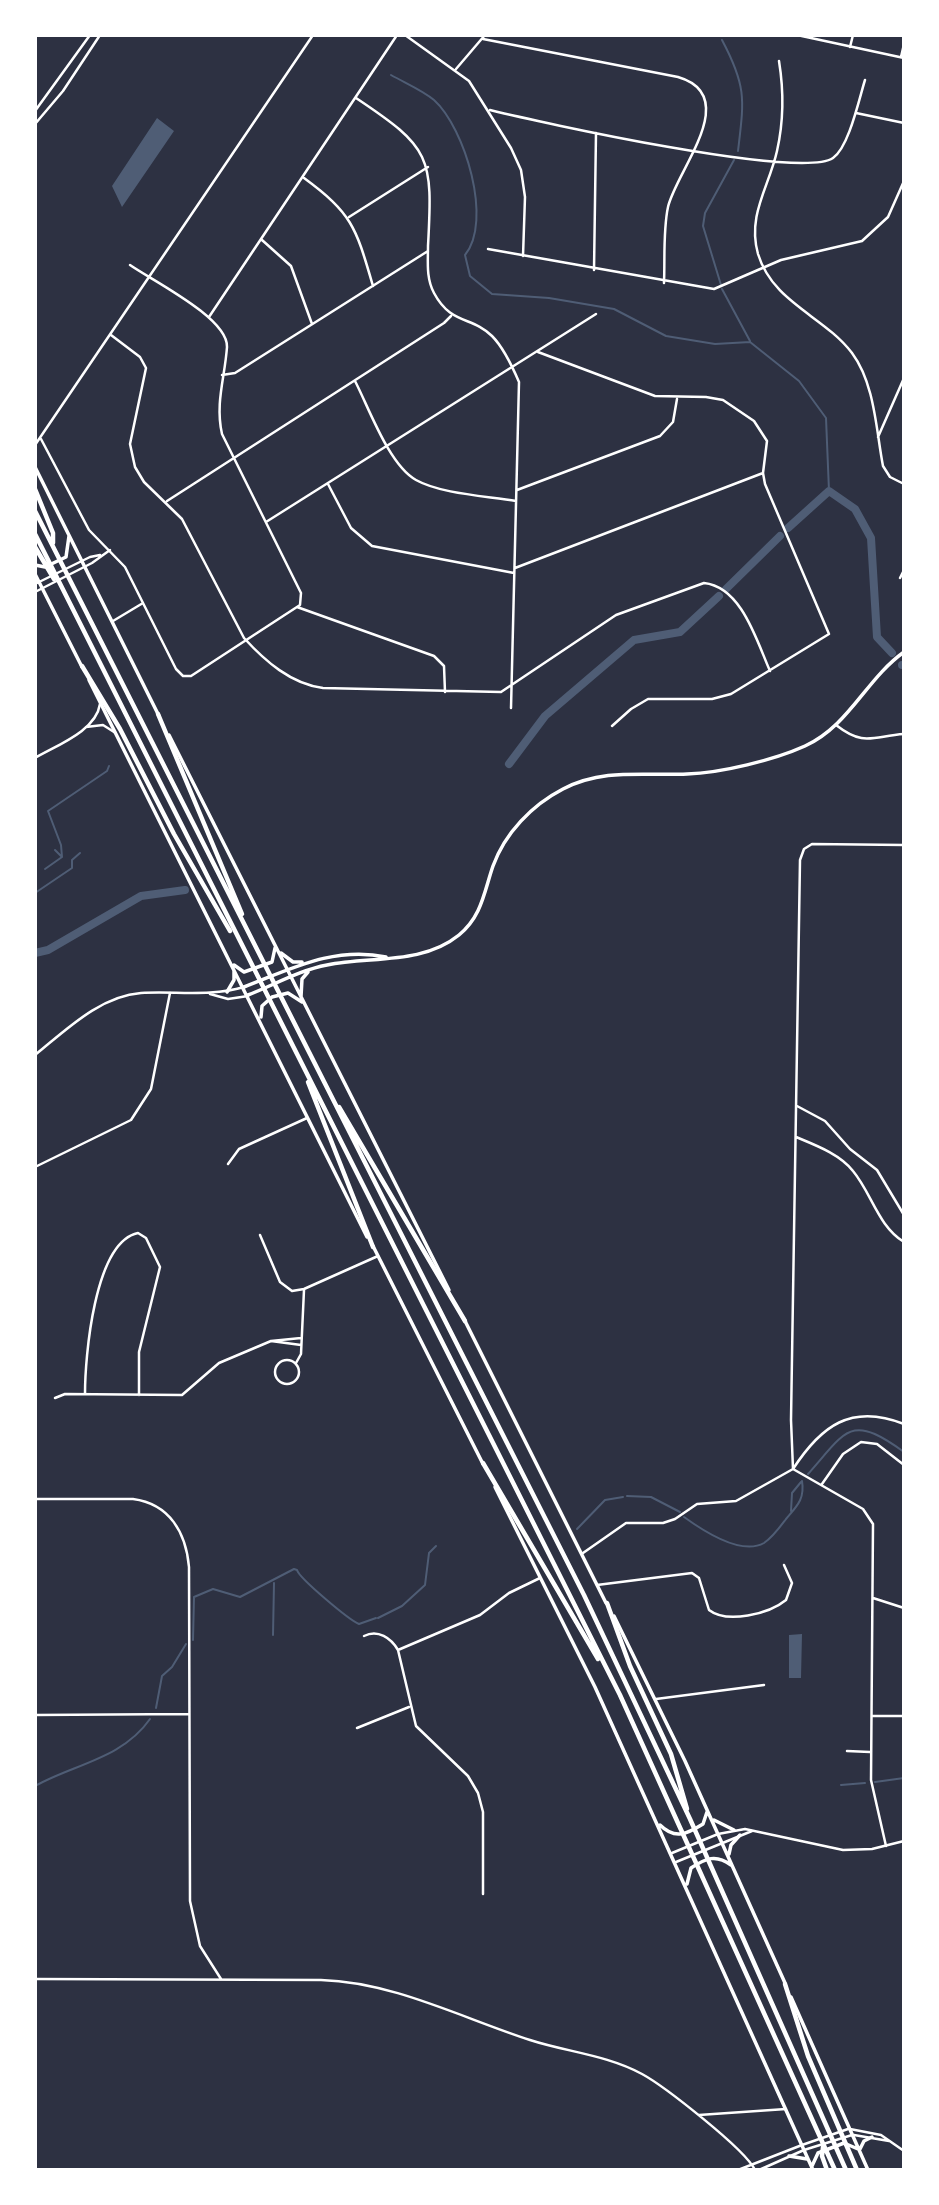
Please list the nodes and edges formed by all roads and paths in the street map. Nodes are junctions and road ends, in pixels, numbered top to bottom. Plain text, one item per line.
1 (90, 35) edge
2 (100, 35) edge
3 (313, 35) edge
4 (397, 35) edge
5 (405, 35) edge
6 (485, 35) edge
7 (797, 35) edge
8 (853, 35) edge
9 (483, 39) junction
10 (83, 44) junction
11 (904, 44) edge
12 (850, 47) junction
13 (90, 49) junction
14 (903, 57) edge
15 (779, 61) dead end
16 (456, 69) junction
17 (865, 80) dead end
18 (356, 98) junction
19 (490, 110) junction
20 (35, 111) edge
21 (854, 113) junction
22 (904, 122) edge
23 (35, 124) edge
24 (596, 132) junction
25 (695, 152) junction
26 (774, 162) junction
27 (428, 167) junction
28 (303, 177) junction
29 (904, 181) edge
30 (349, 217) junction
31 (261, 239) junction
32 (488, 249) dead end
33 (428, 251) junction
34 (523, 256) junction
35 (130, 265) dead end
36 (764, 267) junction
37 (594, 270) junction
38 (149, 279) junction
39 (664, 283) junction
40 (373, 286) junction
41 (596, 314) dead end
42 (452, 315) junction
43 (209, 317) junction
44 (312, 324) junction
45 (111, 335) junction
46 (538, 352) junction
47 (511, 368) junction
48 (222, 375) junction
49 (904, 377) edge
50 (355, 381) junction
51 (677, 398) junction
52 (877, 437) junction
53 (41, 439) junction
54 (35, 445) edge
55 (388, 446) junction
56 (233, 458) junction
57 (35, 467) edge
58 (763, 474) junction
59 (328, 484) junction
60 (904, 484) edge
61 (35, 489) edge
62 (517, 490) junction
63 (167, 501) junction
64 (517, 501) junction
65 (35, 511) edge
66 (266, 522) junction
67 (35, 534) edge
68 (69, 534) junction
69 (35, 547) edge
70 (53, 547) junction
71 (110, 550) junction
72 (100, 555) junction
73 (82, 560) junction
74 (35, 565) edge
75 (85, 567) junction
76 (515, 568) junction
77 (904, 570) edge
78 (514, 573) junction
79 (35, 574) edge
80 (900, 579) dead end
81 (37, 583) edge
82 (42, 588) junction
83 (35, 592) edge
84 (144, 603) junction
85 (70, 607) junction
86 (298, 607) junction
87 (111, 622) junction
88 (247, 640) junction
89 (904, 652) edge
90 (82, 666) junction
91 (770, 671) junction
92 (511, 688) junction
93 (445, 692) junction
94 (100, 704) junction
95 (511, 708) dead end
96 (158, 714) junction
97 (836, 725) junction
98 (612, 726) dead end
99 (86, 727) junction
100 (114, 732) junction
101 (904, 734) edge
102 (35, 758) edge
103 (904, 845) edge
104 (275, 946) junction
105 (242, 947) junction
106 (259, 954) junction
107 (390, 958) junction
108 (230, 962) junction
109 (306, 962) junction
110 (234, 969) junction
111 (287, 970) junction
112 (310, 970) junction
113 (291, 978) junction
114 (244, 987) junction
115 (227, 992) junction
116 (170, 993) junction
117 (206, 994) junction
118 (248, 995) junction
119 (302, 1001) junction
120 (263, 1025) junction
121 (35, 1055) edge
122 (303, 1068) junction
123 (327, 1089) junction
124 (797, 1106) junction
125 (307, 1118) junction
126 (796, 1137) junction
127 (228, 1164) dead end
128 (35, 1167) edge
129 (904, 1215) edge
130 (260, 1235) dead end
131 (904, 1242) edge
132 (373, 1247) junction
133 (378, 1256) junction
134 (304, 1289) junction
135 (465, 1321) junction
136 (302, 1338) junction
137 (271, 1341) junction
138 (301, 1345) junction
139 (296, 1363) junction
140 (85, 1394) junction
141 (139, 1395) junction
142 (55, 1398) dead end
143 (904, 1424) edge
144 (483, 1464) junction
145 (904, 1465) edge
146 (793, 1469) junction
147 (822, 1484) junction
148 (35, 1499) edge
149 (582, 1554) junction
150 (785, 1564) dead end
151 (540, 1578) junction
152 (597, 1585) junction
153 (873, 1598) junction
154 (607, 1604) junction
155 (904, 1608) edge
156 (364, 1636) dead end
157 (398, 1650) junction
158 (764, 1685) dead end
159 (620, 1695) junction
160 (656, 1699) junction
161 (410, 1707) junction
162 (189, 1714) junction
163 (35, 1715) edge
164 (872, 1716) junction
165 (904, 1716) edge
166 (357, 1728) dead end
167 (847, 1751) dead end
168 (870, 1752) junction
169 (707, 1809) junction
170 (687, 1813) junction
171 (710, 1815) junction
172 (659, 1824) junction
173 (734, 1830) junction
174 (752, 1831) junction
175 (718, 1834) junction
176 (740, 1835) junction
177 (722, 1841) junction
178 (904, 1841) edge
179 (886, 1846) junction
180 (672, 1853) junction
181 (729, 1857) junction
182 (676, 1862) junction
183 (733, 1866) junction
184 (688, 1888) junction
185 (483, 1894) dead end
186 (35, 1979) edge
187 (221, 1979) junction
188 (785, 1984) junction
189 (786, 2109) junction
190 (698, 2116) junction
191 (850, 2129) junction
192 (852, 2135) junction
193 (872, 2137) junction
194 (888, 2141) junction
195 (823, 2145) junction
196 (803, 2147) junction
197 (859, 2150) junction
198 (904, 2151) edge
199 (779, 2153) junction
200 (741, 2154) junction
201 (789, 2157) junction
202 (782, 2160) junction
203 (809, 2161) junction
204 (752, 2164) junction
205 (739, 2169) edge
206 (812, 2169) edge
207 (757, 2170) edge
208 (827, 2170) edge
209 (835, 2170) edge
210 (846, 2170) edge
211 (857, 2170) edge
212 (868, 2170) edge

1 - 10 street
2 - 13 street
3 - 38 street
4 - 18 street
5 - 16 street
6 - 9 street
7 - 12 street
8 - 12 street
9 - 16 street
9 - 25 street
10 - 13 street
10 - 20 street
11 - 14 street
12 - 14 street
13 - 23 street
15 - 26 street
16 - 19 street
17 - 21 street
18 - 27 street
18 - 28 street
19 - 24 street
19 - 34 street
21 - 22 street
21 - 26 street
24 - 25 street
24 - 37 street
25 - 26 street
25 - 39 street
26 - 36 street
27 - 30 street
27 - 33 street
28 - 30 street
28 - 31 street
29 - 36 street
30 - 40 street
31 - 43 street
31 - 44 street
32 - 34 street
33 - 40 street
33 - 42 street
34 - 37 street
35 - 38 street
36 - 39 street
36 - 52 street
37 - 39 street
38 - 43 street
38 - 45 street
40 - 44 street
41 - 46 street
42 - 47 street
42 - 50 street
43 - 48 street
44 - 48 street
45 - 53 street
45 - 63 street
46 - 47 street
46 - 51 street
47 - 55 street
47 - 62 street
48 - 56 street
49 - 52 street
50 - 55 street
50 - 56 street
51 - 58 street
51 - 62 street
52 - 60 street
53 - 54 street
53 - 71 street
55 - 59 street
55 - 64 street
56 - 63 street
56 - 66 street
57 - 68 main road
58 - 76 street
58 - 91 street
59 - 66 street
59 - 78 street
61 - 70 highway
62 - 64 street
63 - 88 street
64 - 76 street
65 - 70 highway
66 - 86 street
67 - 85 highway
68 - 73 main road
68 - 74 main road
69 - 85 highway
70 - 106 highway
71 - 72 street
71 - 84 street
72 - 73 street
72 - 75 street
73 - 75 main road
73 - 81 street
75 - 82 street
75 - 87 main road
76 - 78 street
77 - 80 street
78 - 92 street
79 - 81 main road
81 - 82 main road
82 - 83 street
82 - 90 main road
84 - 87 street
84 - 88 street
85 - 105 highway
86 - 88 street
86 - 93 street
87 - 96 main road
88 - 93 street
89 - 97 main road
90 - 94 main road
90 - 105 highway
91 - 92 street
91 - 98 street
92 - 93 street
92 - 95 street
94 - 99 street
94 - 100 main road
96 - 104 main road
96 - 106 highway
97 - 101 street
97 - 107 main road
99 - 100 street
99 - 102 street
100 - 108 main road
103 - 124 street
104 - 108 main road
104 - 109 main road
104 - 111 main road
105 - 122 highway
106 - 123 highway
107 - 109 main road
107 - 112 main road
108 - 110 main road
109 - 111 main road
110 - 114 main road
110 - 115 main road
111 - 113 main road
111 - 114 main road
112 - 113 main road
112 - 119 main road
113 - 118 main road
113 - 119 main road
114 - 115 street
114 - 118 main road
115 - 117 street
116 - 117 street
116 - 121 street
116 - 128 street
117 - 118 street
118 - 120 main road
119 - 120 main road
119 - 135 main road
120 - 125 main road
122 - 132 highway
122 - 159 highway
123 - 135 highway
123 - 170 highway
124 - 126 street
124 - 129 street
125 - 127 street
125 - 132 main road
126 - 131 street
126 - 146 street
130 - 134 street
132 - 133 main road
133 - 134 street
133 - 144 main road
134 - 136 street
135 - 149 main road
136 - 137 street
136 - 138 street
137 - 138 street
137 - 141 street
138 - 139 street
139 - 139 street
140 - 141 street
140 - 141 street
140 - 142 street
143 - 146 street
144 - 151 main road
144 - 159 highway
145 - 147 street
146 - 147 street
146 - 149 street
147 - 153 street
148 - 162 street
149 - 152 main road
150 - 152 street
151 - 157 street
151 - 172 main road
152 - 154 main road
153 - 155 street
153 - 164 street
154 - 160 main road
154 - 170 highway
156 - 157 street
157 - 161 street
158 - 160 street
159 - 195 highway
160 - 169 main road
161 - 166 street
161 - 185 street
162 - 163 street
162 - 187 street
164 - 165 street
164 - 168 street
167 - 168 street
168 - 179 street
169 - 171 main road
169 - 172 main road
170 - 210 highway
171 - 173 main road
171 - 175 main road
172 - 180 main road
173 - 174 street
173 - 175 street
174 - 176 street
174 - 179 street
175 - 177 main road
175 - 180 street
176 - 177 street
176 - 181 main road
177 - 181 main road
177 - 182 street
178 - 179 street
180 - 182 main road
181 - 183 main road
182 - 184 main road
183 - 184 main road
183 - 188 main road
184 - 189 main road
186 - 187 street
187 - 190 street
188 - 191 main road
188 - 211 highway
189 - 190 street
189 - 196 main road
190 - 200 street
191 - 192 main road
191 - 194 street
191 - 196 street
192 - 193 street
192 - 196 street
192 - 197 main road
193 - 194 street
193 - 197 main road
194 - 198 street
195 - 208 highway
195 - 209 highway
196 - 199 street
196 - 201 street
196 - 203 main road
197 - 206 main road
197 - 212 main road
199 - 202 street
199 - 204 street
200 - 204 street
200 - 205 street
201 - 202 street
201 - 203 main road
202 - 207 street
203 - 206 main road
204 - 205 street
204 - 207 street

